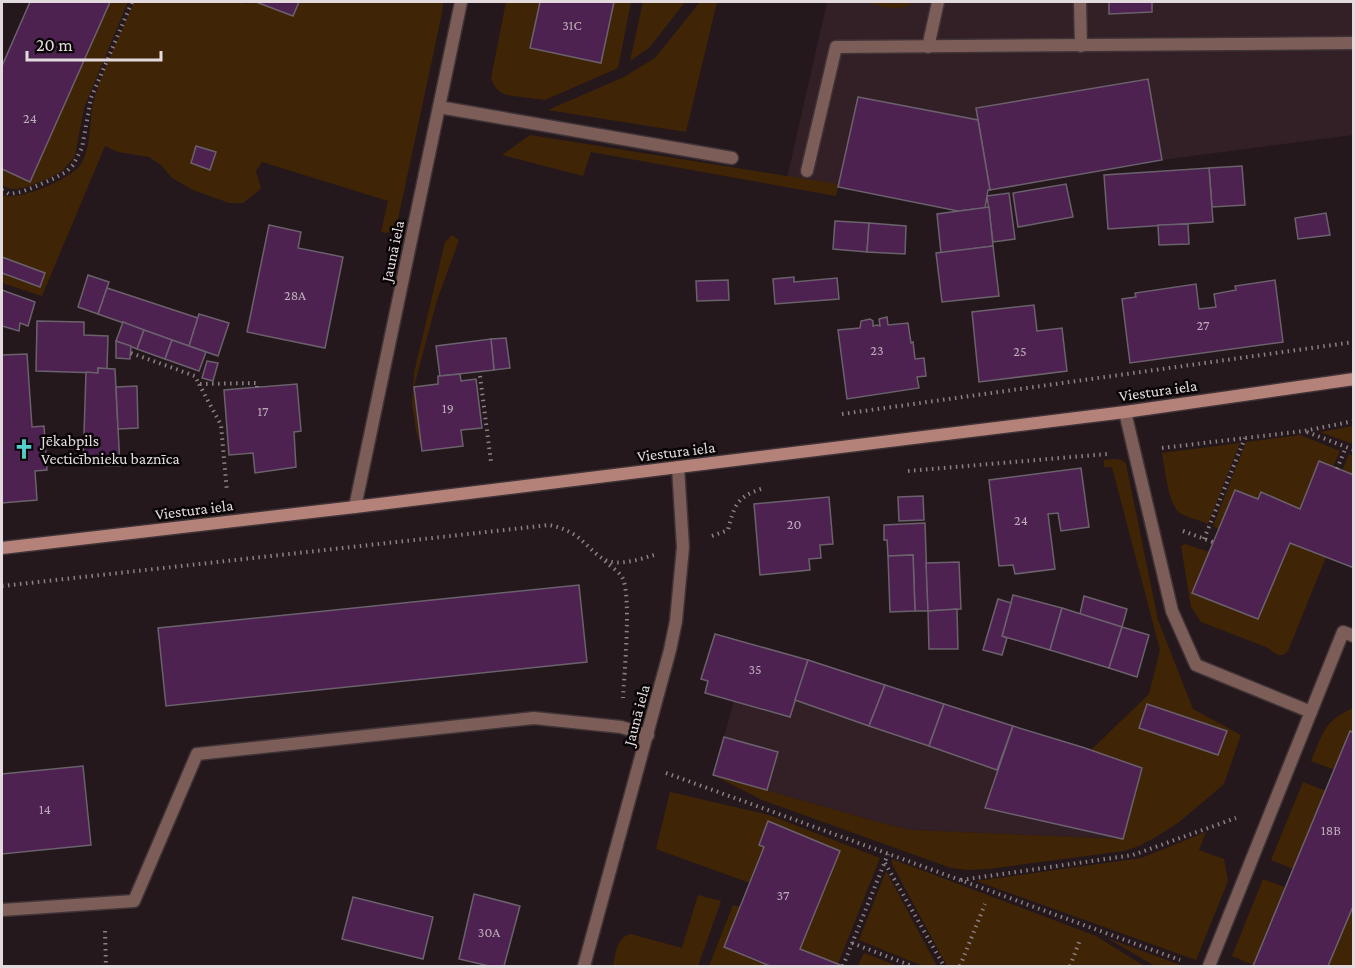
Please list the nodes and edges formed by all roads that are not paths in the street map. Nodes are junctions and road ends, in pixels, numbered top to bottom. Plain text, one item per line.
1 (461, 2) edge
2 (938, 2) edge
3 (1080, 2) edge
4 (1353, 43) edge
5 (1081, 46) junction
6 (928, 47) junction
7 (439, 107) junction
8 (732, 158) dead end
9 (807, 171) dead end
10 (1353, 379) edge
11 (1125, 412) junction
12 (678, 467) junction
13 (356, 507) junction
14 (2, 548) edge
15 (1353, 636) edge
16 (1311, 712) junction
17 (648, 735) junction
18 (2, 910) edge
19 (584, 966) edge
20 (1209, 966) edge

1 - 7 street, Jaunā iela
2 - 6 street
3 - 5 street
4 - 5 street
5 - 6 street
6 - 9 street
7 - 8 street
7 - 13 street, Jaunā iela
10 - 11 street, Viestura iela
11 - 12 street, Viestura iela
11 - 16 street
12 - 13 street, Viestura iela
12 - 17 street, Jaunā iela
13 - 14 street, Viestura iela
15 - 16 street
16 - 20 street
17 - 18 street
17 - 19 street, Jaunā iela

